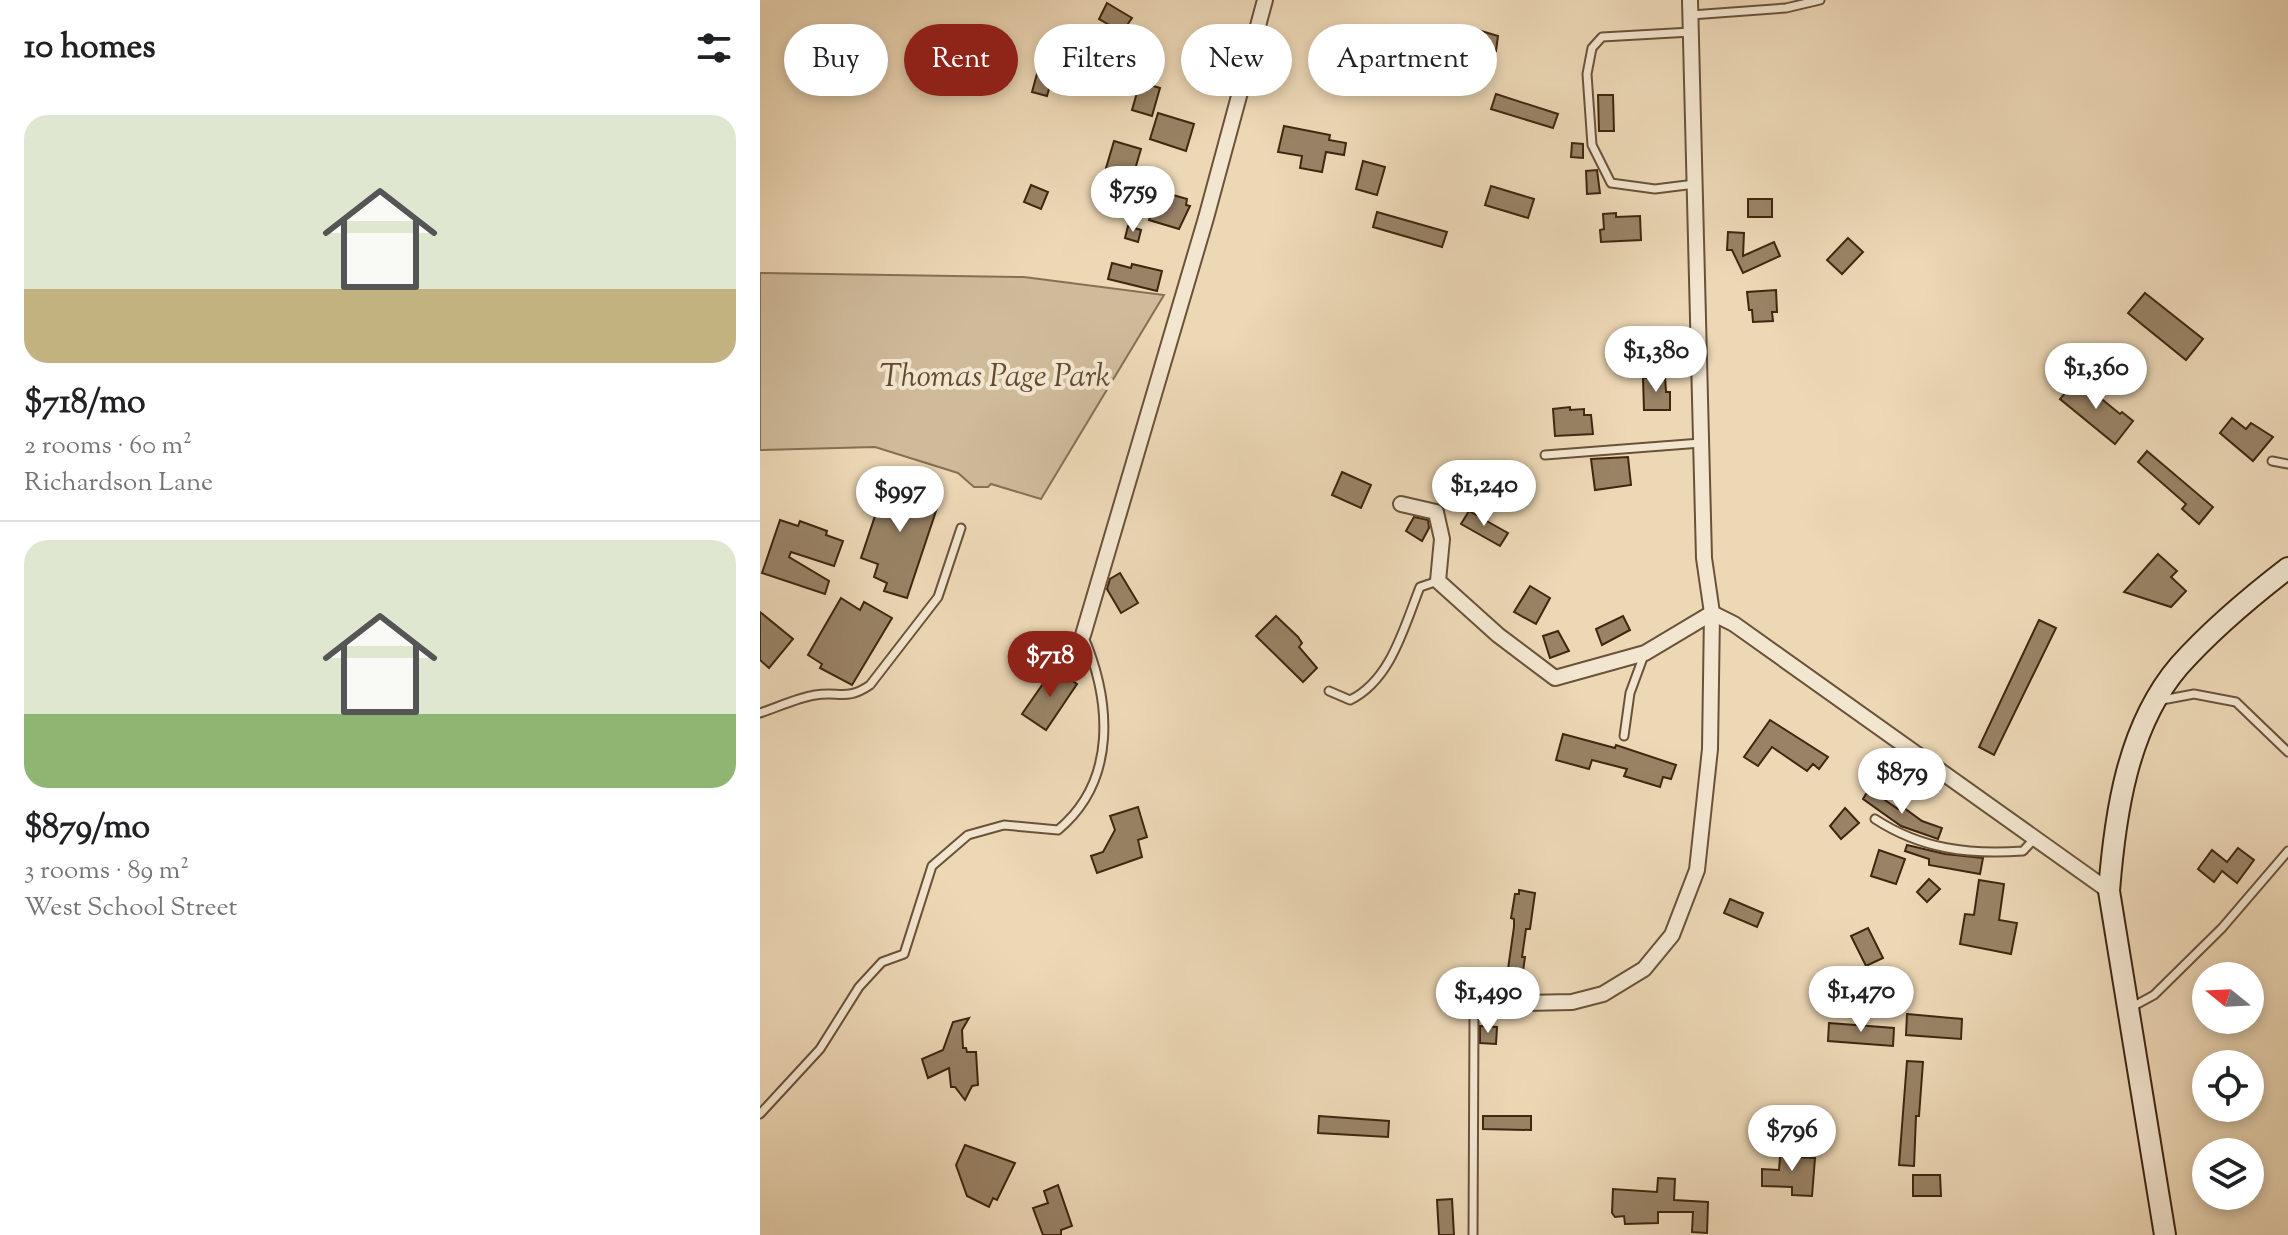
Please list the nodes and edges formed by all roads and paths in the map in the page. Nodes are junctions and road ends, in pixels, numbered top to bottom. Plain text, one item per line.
1 (1265, 0) edge
2 (1820, 0) edge
3 (1691, 8) edge
4 (1691, 32) junction
5 (1695, 184) junction
6 (1701, 443) junction
7 (1545, 455) dead end
8 (2272, 461) dead end
9 (2288, 464) edge
10 (1401, 504) dead end
11 (961, 528) dead end
12 (2288, 568) edge
13 (1438, 581) junction
14 (1712, 613) junction
15 (1083, 635) joint
16 (1645, 653) junction
17 (1329, 691) dead end
18 (2156, 702) junction
19 (760, 713) edge
20 (1624, 736) dead end
21 (2288, 752) edge
22 (1875, 819) dead end
23 (2035, 838) junction
24 (2288, 851) edge
25 (2109, 891) junction
26 (1501, 1000) dead end
27 (2129, 1009) junction
28 (1474, 1020) dead end
29 (760, 1114) edge
30 (1473, 1235) edge
31 (2165, 1235) edge

1 - 15 street
2 - 3 lane
3 - 4 street
4 - 5 street
4 - 5 lane
5 - 6 street
6 - 7 lane
6 - 14 street
8 - 9 lane
10 - 13 street
11 - 19 lane
12 - 18 main road
13 - 16 street
13 - 17 lane
14 - 16 street
14 - 23 street
14 - 26 street
15 - 29 lane
16 - 20 lane
18 - 21 lane
18 - 25 main road
22 - 23 lane
23 - 25 street
24 - 27 lane
25 - 27 main road
27 - 31 main road
28 - 30 lane

